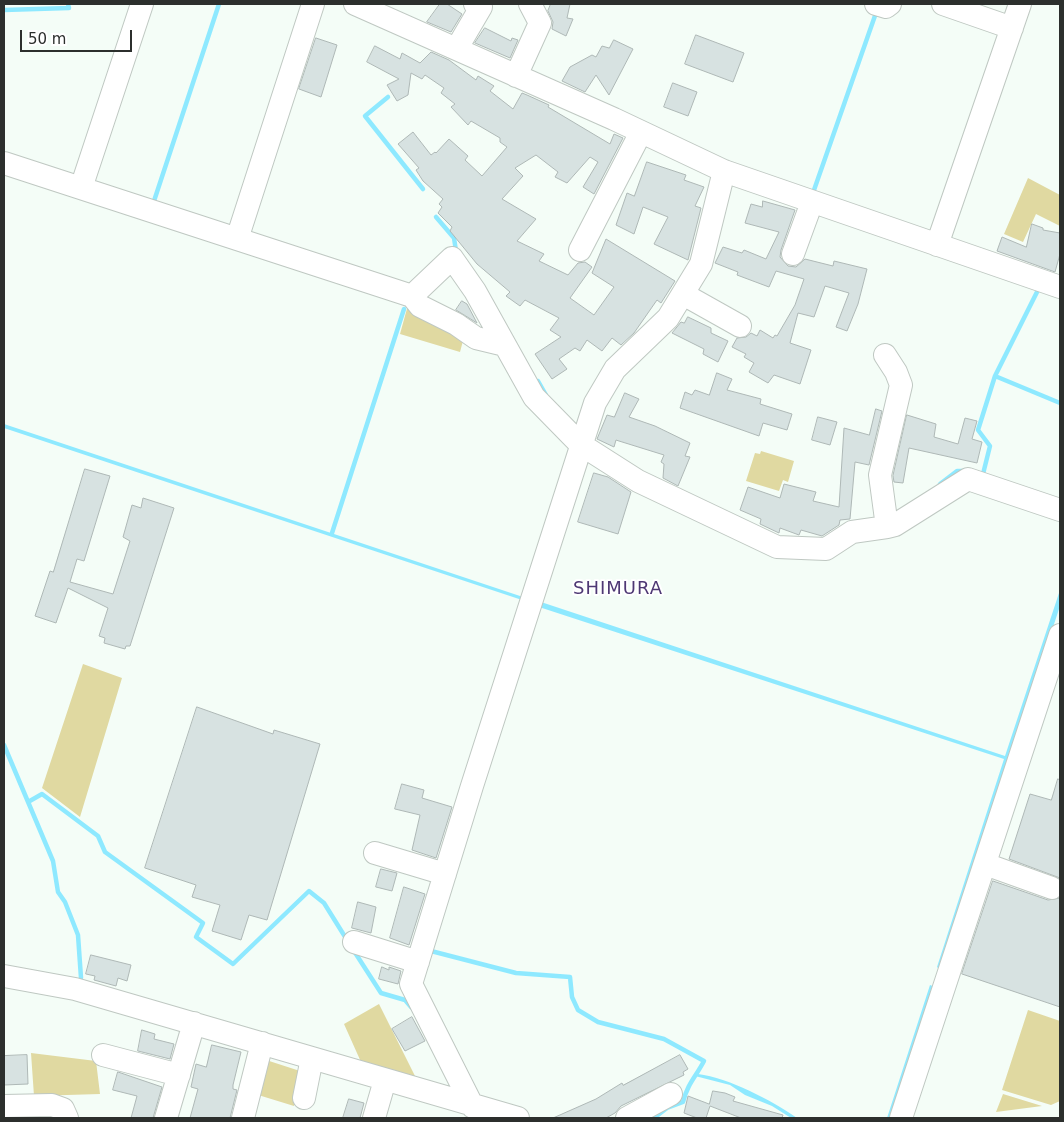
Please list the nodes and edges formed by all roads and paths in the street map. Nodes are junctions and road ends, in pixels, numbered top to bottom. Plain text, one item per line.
1 (142, 4) edge
2 (313, 4) edge
3 (355, 4) edge
4 (475, 4) edge
5 (530, 4) edge
6 (876, 4) edge
7 (890, 4) edge
8 (943, 4) edge
9 (1020, 4) edge
10 (1012, 28) junction
11 (456, 48) junction
12 (516, 76) junction
13 (640, 132) junction
14 (4, 162) edge
15 (724, 171) junction
16 (81, 188) junction
17 (812, 202) junction
18 (237, 239) junction
19 (937, 245) junction
20 (580, 250) dead end
21 (794, 254) dead end
22 (1060, 287) edge
23 (683, 294) junction
24 (412, 296) junction
25 (740, 326) dead end
26 (506, 345) junction
27 (885, 354) dead end
28 (580, 444) junction
29 (1060, 510) edge
30 (887, 527) junction
31 (1060, 635) edge
32 (375, 854) dead end
33 (985, 864) junction
34 (445, 874) junction
35 (1052, 888) dead end
36 (354, 942) dead end
37 (418, 962) junction
38 (4, 976) edge
39 (194, 1023) junction
40 (262, 1043) junction
41 (103, 1055) dead end
42 (312, 1058) junction
43 (178, 1075) junction
44 (385, 1080) junction
45 (671, 1094) dead end
46 (304, 1098) dead end
47 (4, 1106) edge
48 (474, 1107) junction
49 (67, 1118) edge
50 (166, 1118) edge
51 (243, 1118) edge
52 (374, 1118) edge
53 (518, 1118) edge
54 (627, 1118) edge
55 (901, 1118) edge

1 - 16 street
2 - 18 street
3 - 11 street
4 - 11 street
5 - 12 street
6 - 7 street
8 - 10 street
9 - 10 street
10 - 19 street
11 - 12 street
12 - 13 street
13 - 15 street
13 - 20 street
14 - 16 street
15 - 17 street
15 - 23 street
16 - 18 street
17 - 19 street
17 - 21 street
18 - 24 street
19 - 22 street
23 - 25 street
23 - 28 street
24 - 26 street
24 - 26 street
26 - 28 street
27 - 30 street
28 - 30 street
28 - 34 street
29 - 30 street
31 - 33 street
32 - 34 street
33 - 35 street
33 - 55 street
34 - 37 street
36 - 37 street
37 - 48 street
38 - 39 street
39 - 40 street
39 - 43 street
40 - 42 street
40 - 51 street
41 - 43 street
42 - 44 street
42 - 46 street
43 - 50 street
44 - 48 street
44 - 52 street
45 - 54 street
47 - 49 street
48 - 53 street

